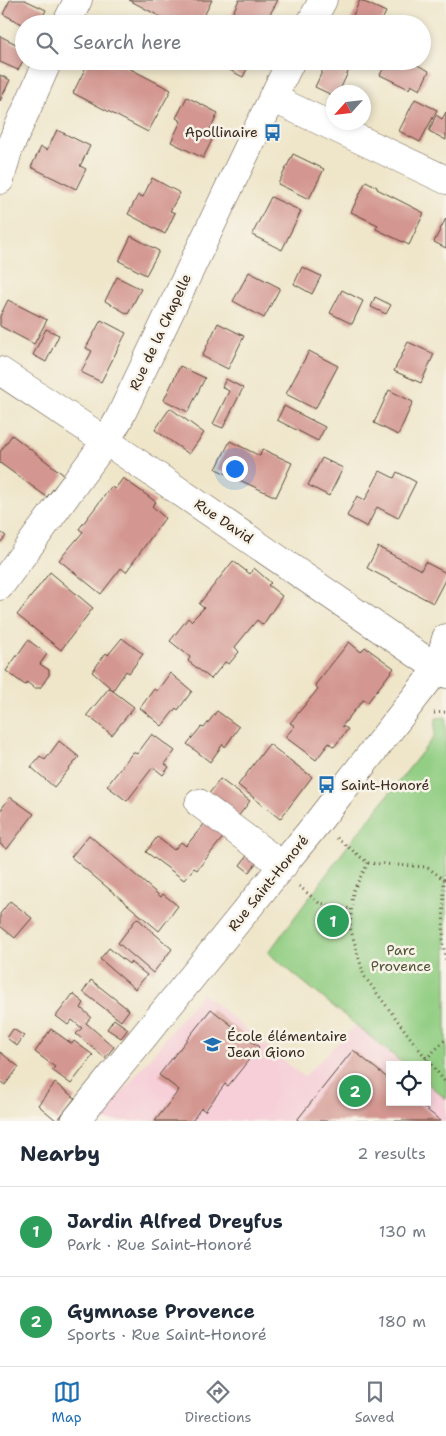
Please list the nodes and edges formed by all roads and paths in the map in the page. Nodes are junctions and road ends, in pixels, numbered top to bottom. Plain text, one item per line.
1 (78, 0) edge
2 (322, 0) edge
3 (70, 15) edge
4 (314, 15) edge
5 (44, 70) edge
6 (286, 70) edge
7 (272, 98) junction
8 (0, 180) edge
9 (446, 180) edge
10 (0, 372) edge
11 (106, 441) junction
12 (0, 586) edge
13 (446, 638) edge
14 (442, 671) edge
15 (199, 803) dead end
16 (317, 823) junction
17 (368, 863) junction
18 (281, 868) junction
19 (446, 874) edge
20 (445, 880) edge
21 (351, 909) junction
22 (446, 960) edge
23 (446, 1038) edge
24 (426, 1059) junction
25 (446, 1083) edge
26 (75, 1121) edge

1 - 3 street
2 - 4 street
5 - 8 street
6 - 7 street, Rue de la Chapelle
7 - 9 street
7 - 11 street, Rue de la Chapelle
10 - 11 street, Rue David
11 - 12 street, Rue de la Chapelle
11 - 14 street, Rue David
13 - 14 street, Rue Saint-Honoré
14 - 16 street, Rue Saint-Honoré
15 - 18 street
16 - 17 path
16 - 18 street, Rue Saint-Honoré
17 - 20 path
17 - 21 path
18 - 21 path
18 - 26 street, Rue Saint-Honoré
19 - 20 path
20 - 22 path
21 - 24 path
23 - 24 path
24 - 25 path

